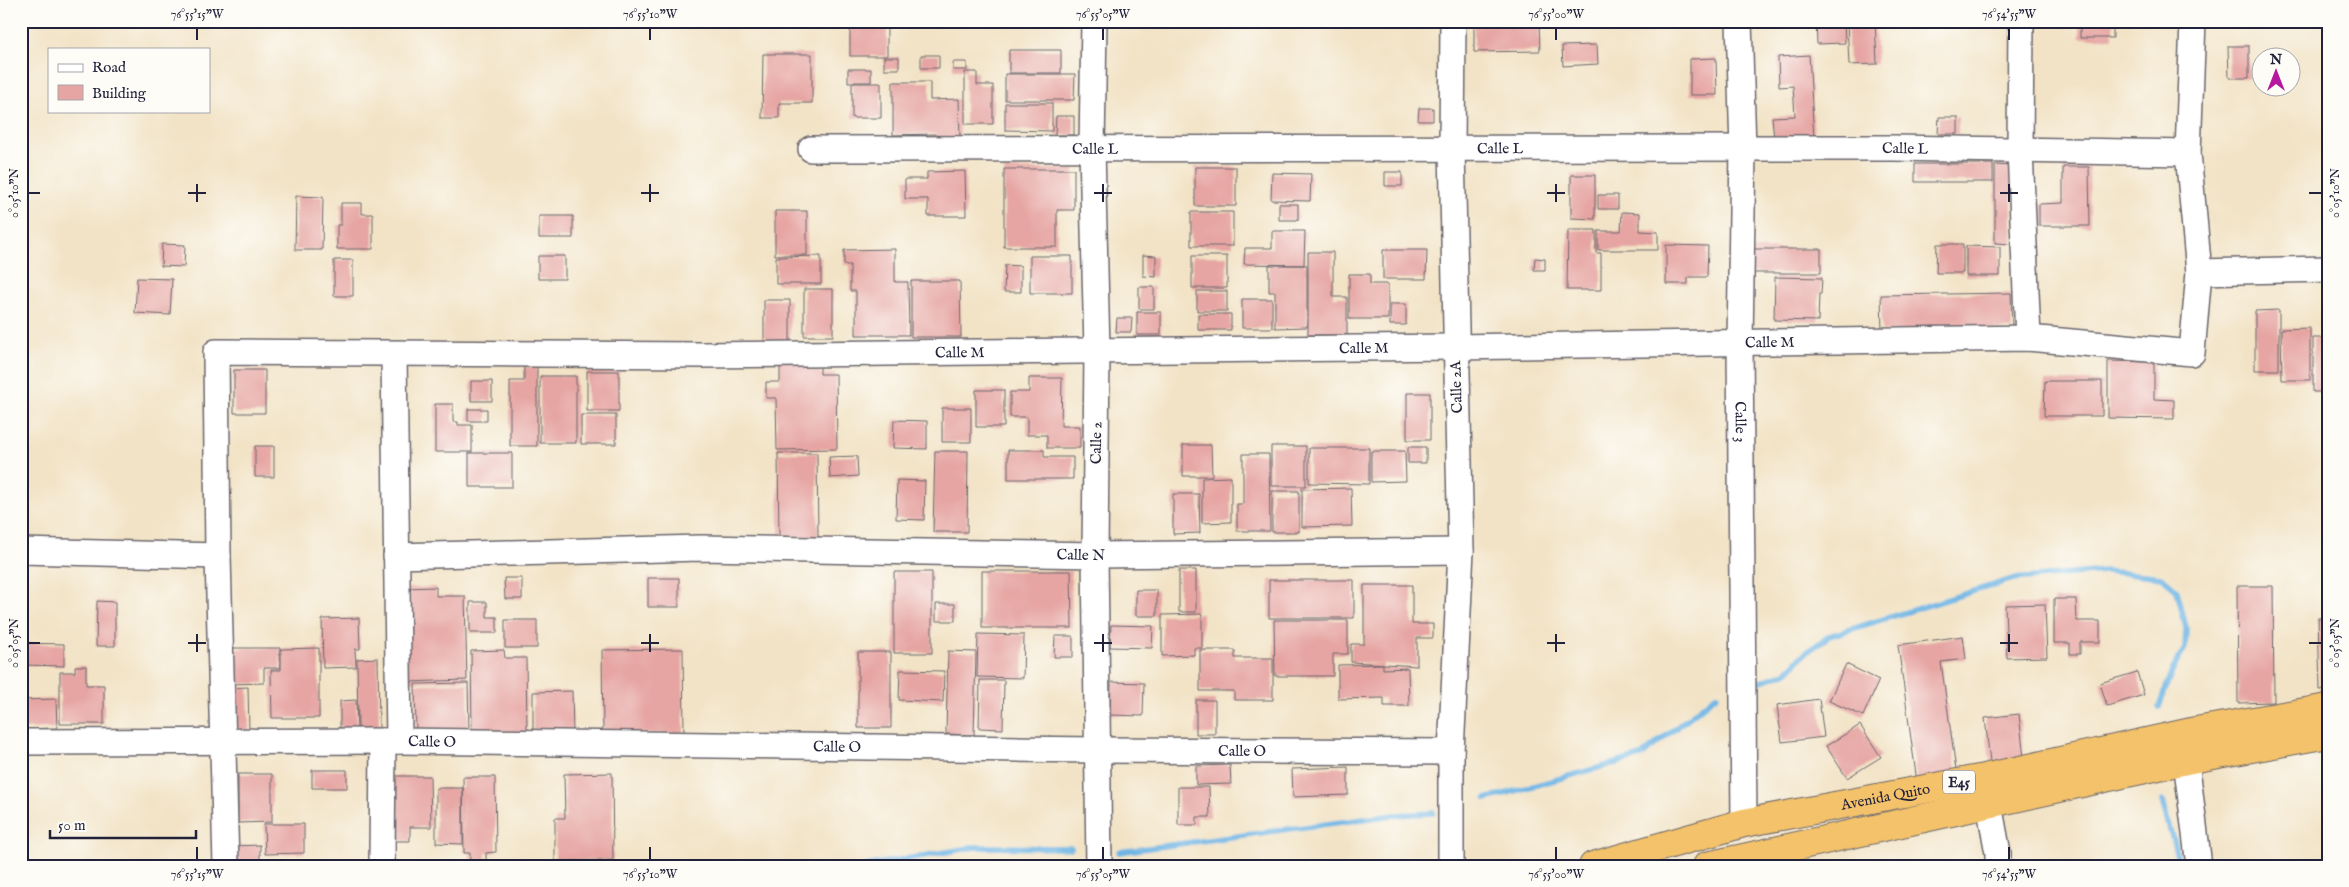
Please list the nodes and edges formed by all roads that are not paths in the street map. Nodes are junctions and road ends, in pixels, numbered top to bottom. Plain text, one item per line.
1 (1094, 21) edge
2 (1453, 21) edge
3 (1739, 21) edge
4 (2021, 21) edge
5 (2193, 21) edge
6 (811, 148) dead end
7 (1743, 148) junction
8 (1092, 150) junction
9 (1452, 150) junction
10 (2020, 150) junction
11 (2188, 153) junction
12 (2328, 268) edge
13 (2199, 272) junction
14 (2028, 338) junction
15 (1740, 344) junction
16 (1455, 348) junction
17 (1097, 350) junction
18 (394, 354) junction
19 (1461, 551) junction
20 (21, 552) edge
21 (1095, 554) junction
22 (218, 556) junction
23 (396, 556) junction
24 (2328, 708) edge
25 (2328, 734) edge
26 (391, 741) junction
27 (21, 742) edge
28 (224, 742) junction
29 (1097, 750) junction
30 (1451, 752) junction
31 (2186, 760) junction
32 (1989, 804) junction
33 (1744, 823) junction
34 (1788, 858) edge
35 (382, 863) dead end
36 (226, 866) edge
37 (1099, 866) edge
38 (1451, 866) edge
39 (1593, 866) edge
40 (1707, 866) edge
41 (1998, 866) edge
42 (2199, 866) edge

1 - 8 street, Calle 2
2 - 9 street, Calle 2A
3 - 7 street, Calle 3
4 - 10 street
5 - 11 street
6 - 8 street, Calle L
7 - 9 street, Calle L
7 - 10 street, Calle L
7 - 15 street, Calle 3
8 - 9 street, Calle L
8 - 17 street, Calle 2
9 - 16 street, Calle 2A
10 - 11 street, Calle L
10 - 14 street
11 - 13 street
12 - 13 street
13 - 14 street, Calle M
14 - 15 street, Calle M
15 - 16 street, Calle M
15 - 33 street, Calle 3
16 - 17 street, Calle M
16 - 19 street, Calle 2A
17 - 18 street, Calle M
17 - 21 street, Calle 2
18 - 22 street, Calle M
18 - 23 street
19 - 21 street, Calle N
19 - 30 street, Calle 2A
20 - 22 street
21 - 23 street, Calle N
21 - 29 street, Calle 2
22 - 28 street
23 - 26 street
24 - 33 highway, Avenida Quito / E45
25 - 31 highway, Avenida Quito / E45
26 - 28 street, Calle O
26 - 29 street, Calle O
26 - 35 street
27 - 28 street, Calle O
28 - 36 street
29 - 30 street, Calle O
29 - 37 street, Calle 2
30 - 38 street, Calle 2A
31 - 32 highway, Avenida Quito / E45
31 - 42 street
32 - 34 highway, Avenida Quito / E45
32 - 41 street
33 - 39 highway, Avenida Quito / E45
34 - 40 highway, Avenida Quito / E45

